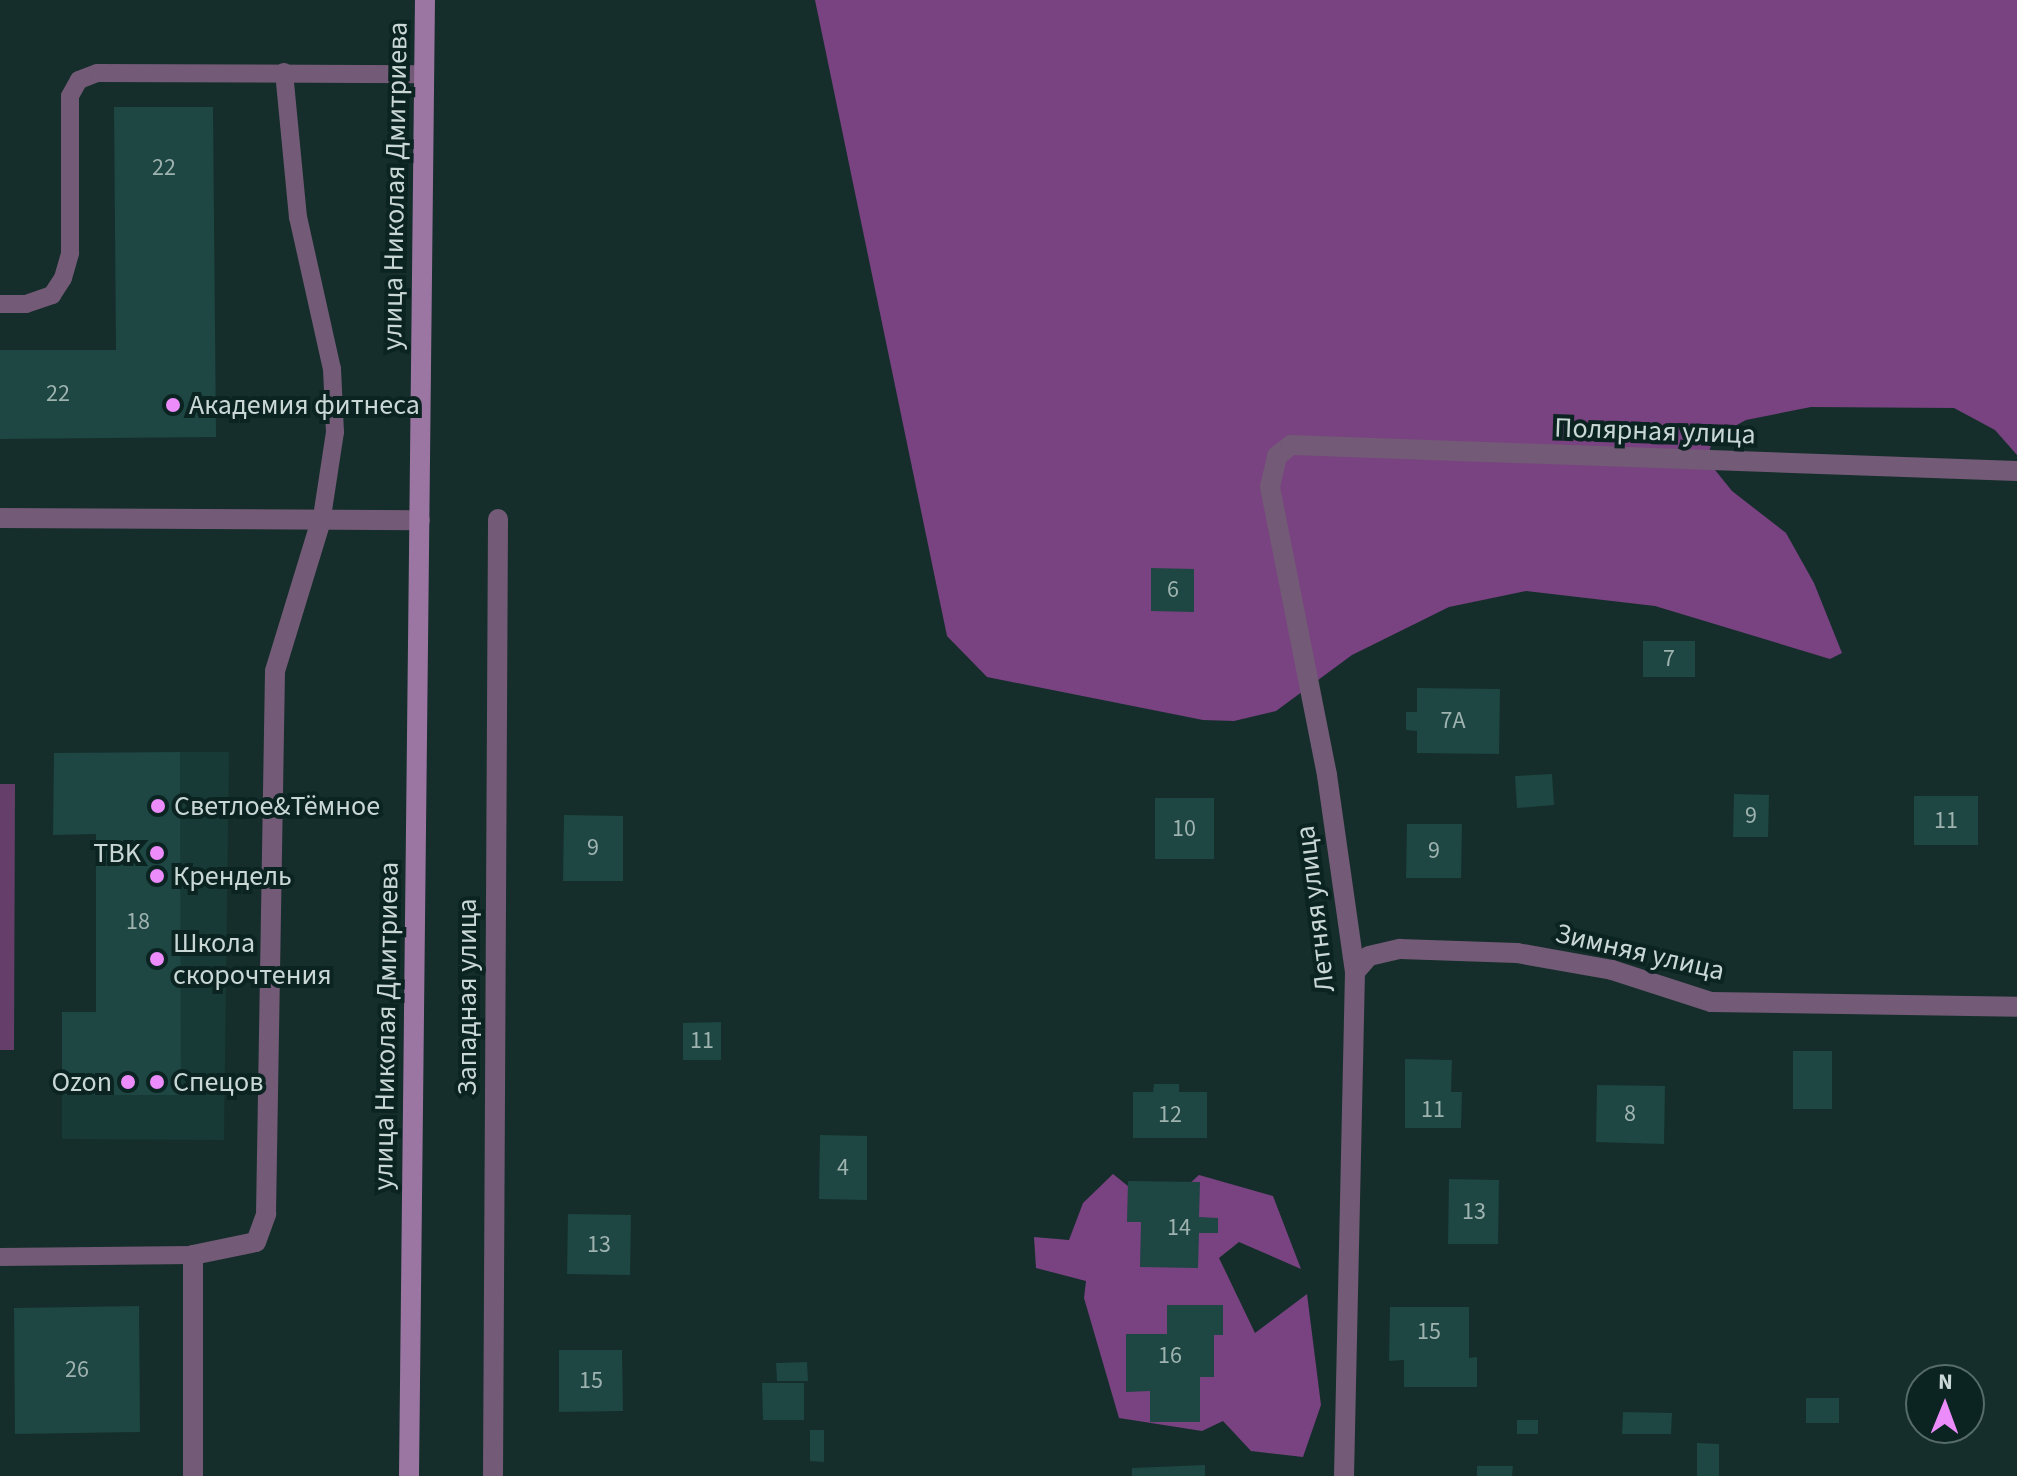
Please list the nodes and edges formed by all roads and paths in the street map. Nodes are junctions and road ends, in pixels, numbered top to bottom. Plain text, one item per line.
1 (425, 0) edge
2 (284, 72) junction
3 (424, 74) junction
4 (0, 304) edge
5 (1291, 445) joint
6 (2017, 471) edge
7 (322, 517) junction
8 (0, 518) edge
9 (498, 519) dead end
10 (420, 520) junction
11 (1355, 972) junction
12 (2017, 1007) edge
13 (193, 1255) junction
14 (0, 1257) edge
15 (193, 1476) edge
16 (409, 1476) edge
17 (493, 1476) edge
18 (1344, 1476) edge

1 - 3 main road, улица Николая Дмитриева
2 - 3 lane
2 - 4 lane
2 - 7 lane
3 - 10 main road, улица Николая Дмитриева
5 - 6 street, Полярная улица
5 - 11 street, Летняя улица
7 - 8 street
7 - 10 street
7 - 13 street
9 - 17 street, Западная улица
10 - 16 main road, улица Николая Дмитриева
11 - 12 street, Зимняя улица
11 - 18 street, Летняя улица
13 - 14 lane
13 - 15 street

